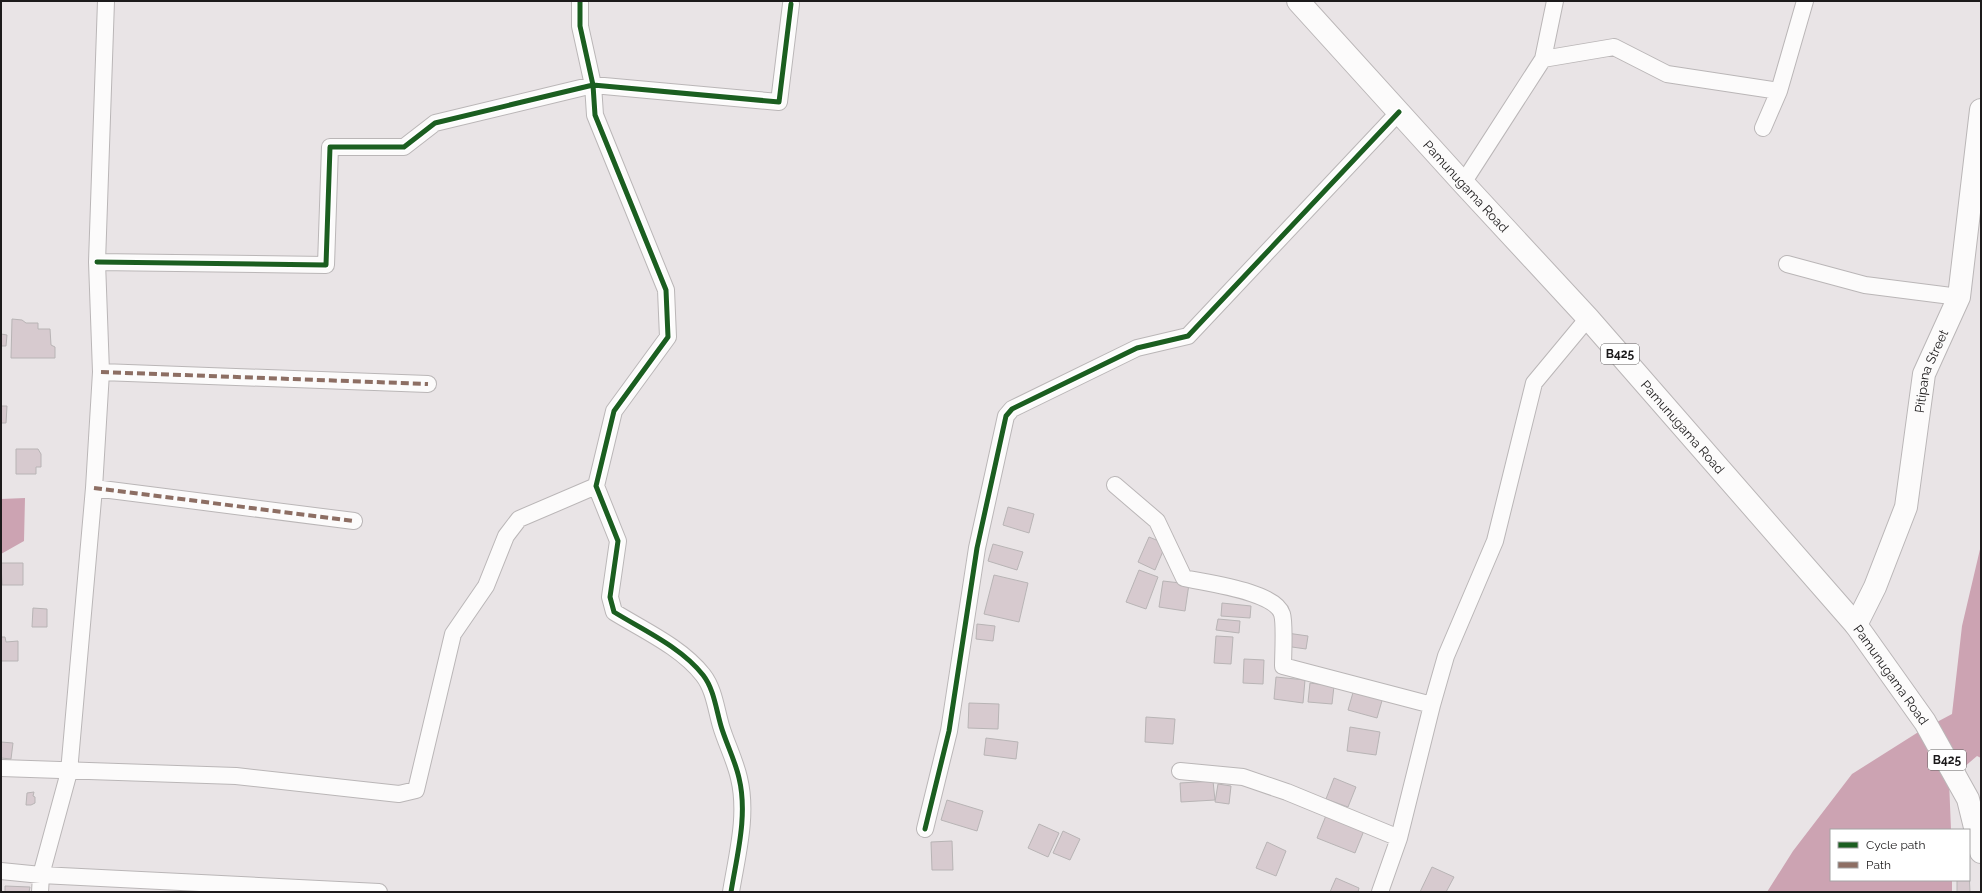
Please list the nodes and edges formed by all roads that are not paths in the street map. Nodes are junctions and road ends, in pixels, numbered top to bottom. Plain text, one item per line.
1 (106, 1) edge
2 (580, 1) edge
3 (1298, 1) edge
4 (1555, 1) edge
5 (1805, 1) edge
6 (792, 4) dead end
7 (1543, 59) junction
8 (593, 85) junction
9 (1779, 91) junction
10 (1981, 110) edge
11 (1399, 112) junction
12 (1763, 128) dead end
13 (1463, 183) junction
14 (97, 262) junction
15 (1787, 264) dead end
16 (1959, 297) junction
17 (1588, 318) junction
18 (101, 372) junction
19 (428, 384) dead end
20 (1115, 485) dead end
21 (596, 486) junction
22 (94, 488) junction
23 (354, 521) dead end
24 (1856, 625) junction
25 (1432, 705) junction
26 (1, 768) edge
27 (1180, 771) dead end
28 (69, 772) junction
29 (925, 829) dead end
30 (1399, 838) junction
31 (1981, 852) edge
32 (1, 871) edge
33 (41, 875) junction
34 (40, 892) edge
35 (379, 892) edge
36 (731, 892) edge
37 (1380, 892) edge

1 - 14 street
2 - 8 street
3 - 11 main road, Pamunugama Road / B425
4 - 7 street
5 - 9 street
6 - 8 street
7 - 9 street
7 - 13 street
8 - 14 street
8 - 21 street
9 - 12 street
10 - 16 main road, Pitipana Street
11 - 13 main road, Pamunugama Road / B425
11 - 29 street
13 - 17 main road, Pamunugama Road / B425
14 - 18 street
15 - 16 street
16 - 24 main road, Pitipana Street
17 - 24 main road, Pamunugama Road / B425
17 - 25 street
18 - 19 street
18 - 22 street
20 - 25 street
21 - 28 street
21 - 36 street
22 - 23 street
22 - 28 street
24 - 31 main road, Pamunugama Road / B425
25 - 30 street
26 - 28 street
27 - 30 street
28 - 33 street
30 - 37 street
32 - 33 street
33 - 34 street
33 - 35 street

